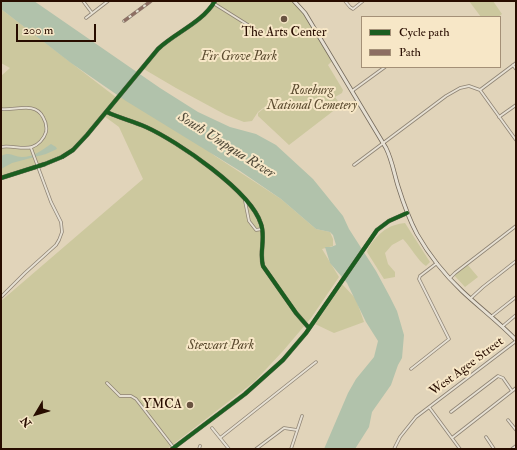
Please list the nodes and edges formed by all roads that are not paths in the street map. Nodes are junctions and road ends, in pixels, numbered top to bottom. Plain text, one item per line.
1 (83, 1) edge
2 (108, 1) edge
3 (151, 1) edge
4 (294, 1) edge
5 (345, 1) edge
6 (363, 1) edge
7 (214, 2) edge
8 (92, 13) junction
9 (86, 18) dead end
10 (124, 21) dead end
11 (256, 30) dead end
12 (516, 63) edge
13 (513, 65) junction
14 (384, 68) edge
15 (516, 69) edge
16 (480, 90) junction
17 (352, 92) junction
18 (516, 105) edge
19 (1, 109) edge
20 (107, 112) junction
21 (499, 117) junction
22 (516, 140) edge
23 (383, 143) junction
24 (1, 147) edge
25 (31, 148) junction
26 (354, 165) dead end
27 (38, 167) junction
28 (1, 178) edge
29 (245, 197) junction
30 (407, 212) junction
31 (516, 226) edge
32 (262, 229) junction
33 (516, 261) edge
34 (437, 263) junction
35 (450, 278) junction
36 (1, 297) edge
37 (516, 297) edge
38 (471, 298) junction
39 (516, 315) edge
40 (492, 316) junction
41 (503, 326) junction
42 (309, 328) junction
43 (516, 341) edge
44 (316, 362) dead end
45 (411, 369) dead end
46 (106, 384) dead end
47 (516, 388) edge
48 (512, 391) junction
49 (429, 407) junction
50 (451, 412) dead end
51 (302, 416) dead end
52 (508, 420) dead end
53 (212, 428) dead end
54 (297, 430) junction
55 (516, 430) edge
56 (486, 437) dead end
57 (220, 438) junction
58 (452, 438) junction
59 (200, 446) dead end
60 (516, 446) edge
61 (174, 449) edge
62 (199, 449) edge
63 (228, 449) edge
64 (256, 449) edge
65 (291, 449) edge
66 (394, 449) edge
67 (460, 449) edge
68 (494, 449) edge
69 (512, 449) edge

1 - 8 street
2 - 8 street
3 - 10 street
4 - 17 main road
5 - 6 street
7 - 11 street
7 - 20 main road
8 - 9 street
12 - 13 street
13 - 15 street
13 - 16 street
14 - 17 street
16 - 21 street
16 - 23 street
17 - 23 main road
18 - 21 street
19 - 25 street
20 - 27 main road
20 - 29 main road
21 - 22 street
23 - 26 street
23 - 30 main road
24 - 25 street
25 - 27 street
27 - 28 main road
27 - 36 street
29 - 32 main road
29 - 32 street
30 - 34 main road
30 - 42 main road
31 - 35 street
32 - 42 main road
33 - 38 street
34 - 35 main road
34 - 45 street
35 - 38 main road
37 - 40 street
38 - 40 main road
39 - 41 street
40 - 41 main road
41 - 43 main road
42 - 61 main road
43 - 49 street, West Agee Street
44 - 57 street
46 - 61 street
47 - 48 street
48 - 50 street
48 - 58 street
49 - 58 street
49 - 66 street, West Agee Street
51 - 54 street
52 - 55 street
53 - 57 street
54 - 64 street
54 - 65 street
56 - 68 street
57 - 63 street
58 - 67 street
59 - 62 street
60 - 69 street

